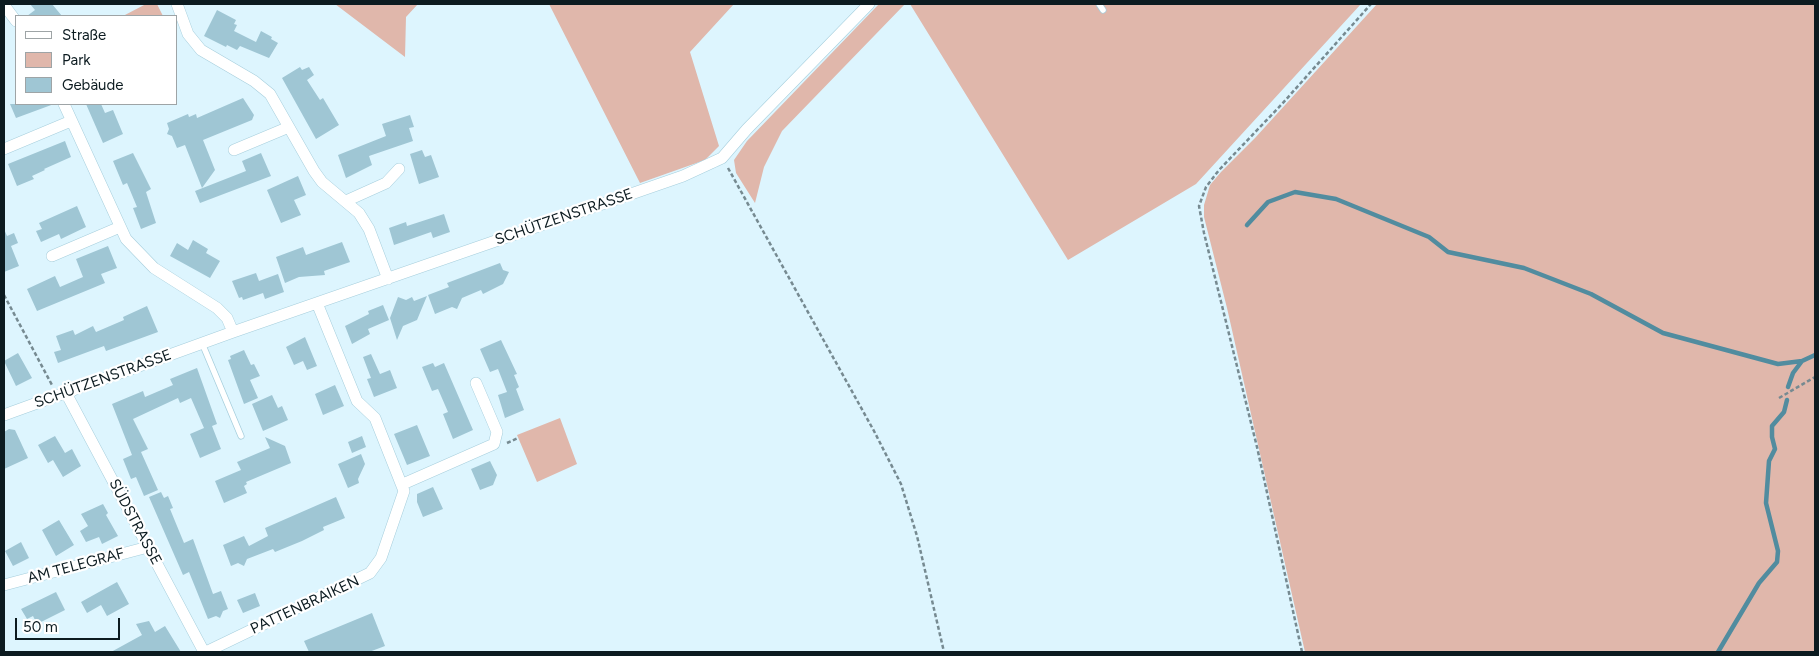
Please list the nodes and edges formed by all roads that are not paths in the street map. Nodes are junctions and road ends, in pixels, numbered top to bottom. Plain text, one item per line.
1 (177, 4) edge
2 (869, 4) edge
3 (1099, 4) edge
4 (4, 5) edge
5 (1103, 10) dead end
6 (15, 20) edge
7 (64, 105) edge
8 (71, 121) junction
9 (290, 127) junction
10 (4, 149) edge
11 (234, 150) dead end
12 (399, 169) dead end
13 (346, 201) junction
14 (120, 227) junction
15 (52, 256) dead end
16 (388, 278) junction
17 (317, 302) junction
18 (233, 332) junction
19 (202, 343) junction
20 (476, 383) dead end
21 (62, 394) junction
22 (4, 415) edge
23 (241, 436) dead end
24 (403, 484) junction
25 (148, 547) junction
26 (4, 585) edge
27 (205, 652) edge

1 - 9 street
2 - 16 street, SCHÜTZENSTRASSE
3 - 5 lane
4 - 6 street
7 - 8 street
8 - 10 street
8 - 14 street
9 - 11 street
9 - 13 street
12 - 13 street
13 - 16 street
14 - 15 street
14 - 18 street
16 - 17 street, SCHÜTZENSTRASSE
17 - 18 street, SCHÜTZENSTRASSE
17 - 24 street
18 - 19 street, SCHÜTZENSTRASSE
19 - 21 street, SCHÜTZENSTRASSE
19 - 23 lane
20 - 24 street
21 - 22 street, SCHÜTZENSTRASSE
21 - 25 street, SÜDSTRASSE
24 - 27 street, PATTENBRAIKEN
25 - 26 street, AM TELEGRAF
25 - 27 street, SÜDSTRASSE

